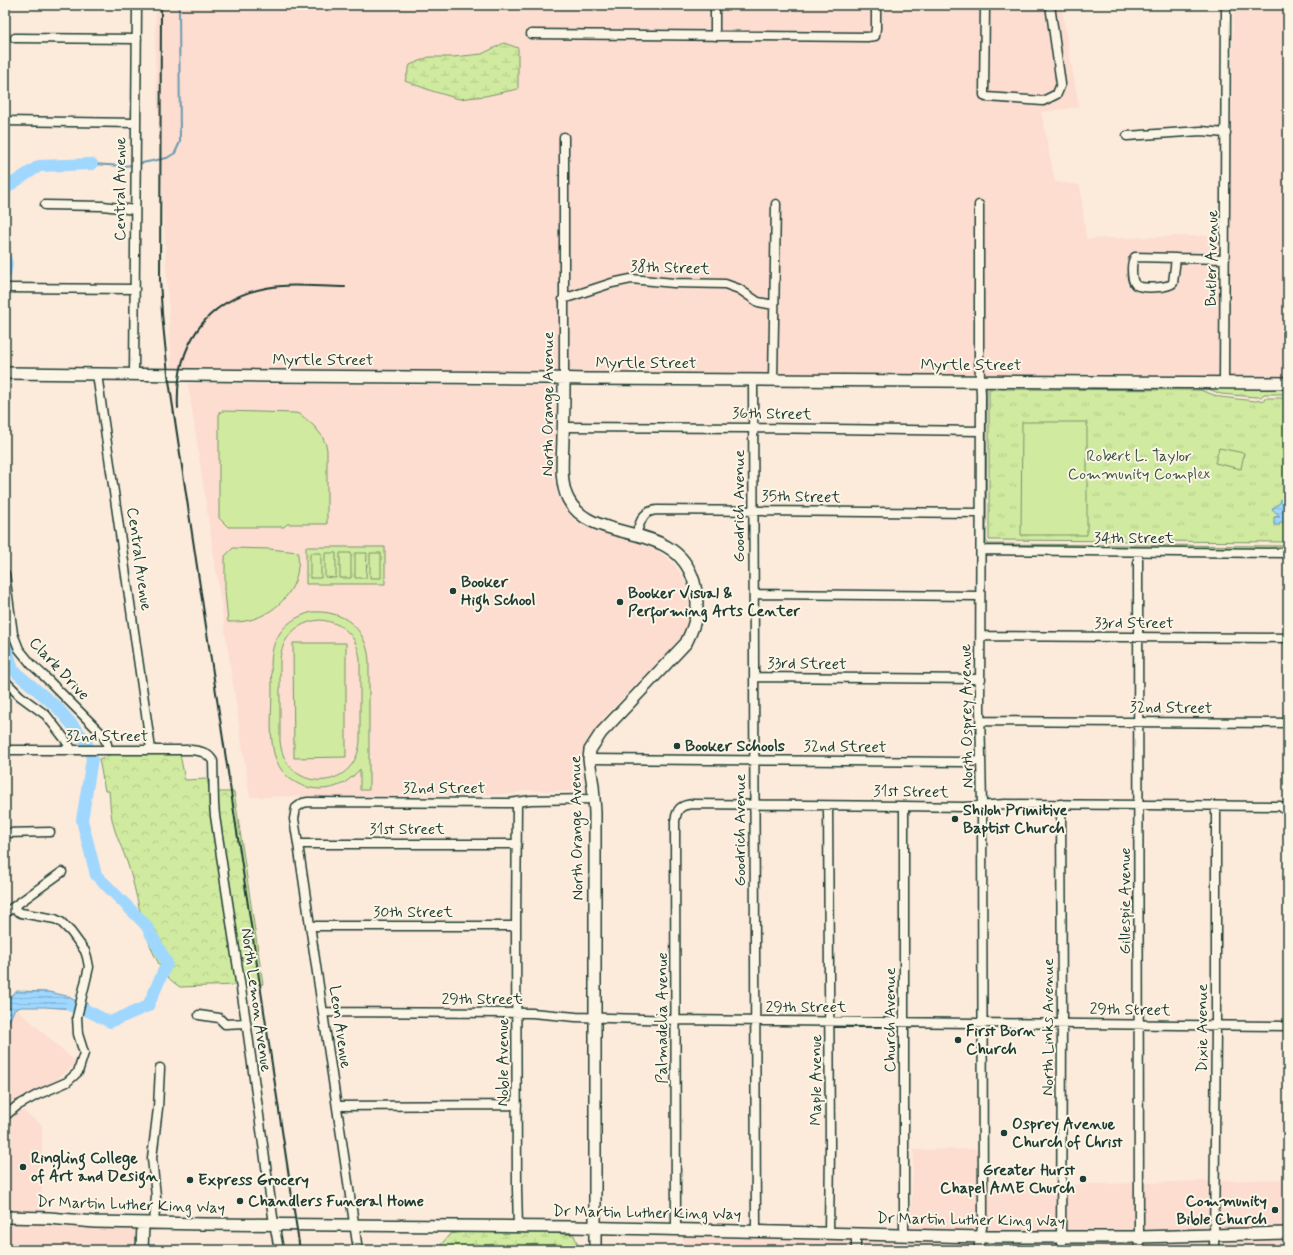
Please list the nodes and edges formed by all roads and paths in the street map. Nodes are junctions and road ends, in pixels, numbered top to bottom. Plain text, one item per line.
1 (137, 5) edge
2 (715, 5) edge
3 (876, 5) edge
4 (985, 5) edge
5 (1050, 5) edge
6 (1226, 5) edge
7 (531, 34) dead end
8 (715, 36) junction
9 (14, 38) dead end
10 (137, 39) junction
11 (5, 121) edge
12 (136, 123) junction
13 (1226, 133) junction
14 (1127, 136) dead end
15 (564, 137) dead end
16 (776, 204) dead end
17 (45, 205) dead end
18 (978, 205) dead end
19 (135, 210) junction
20 (1176, 258) junction
21 (1226, 259) junction
22 (7, 288) edge
23 (135, 289) junction
24 (563, 300) junction
25 (774, 305) junction
26 (5, 373) edge
27 (97, 374) junction
28 (134, 374) junction
29 (564, 378) junction
30 (753, 380) junction
31 (773, 380) junction
32 (980, 381) junction
33 (1224, 383) junction
34 (1288, 383) edge
35 (563, 427) junction
36 (753, 428) junction
37 (981, 431) junction
38 (753, 511) junction
39 (980, 513) junction
40 (636, 534) junction
41 (981, 550) junction
42 (1138, 552) junction
43 (1288, 553) edge
44 (5, 574) edge
45 (754, 594) junction
46 (980, 596) junction
47 (981, 636) junction
48 (1138, 637) junction
49 (1288, 638) edge
50 (754, 677) junction
51 (981, 679) junction
52 (5, 681) edge
53 (981, 721) junction
54 (1138, 721) junction
55 (1288, 723) edge
56 (151, 749) junction
57 (5, 750) edge
58 (72, 750) junction
59 (108, 750) junction
60 (208, 755) joint
61 (588, 759) junction
62 (754, 760) junction
63 (981, 761) junction
64 (594, 799) junction
65 (516, 802) junction
66 (1061, 804) junction
67 (754, 805) junction
68 (1138, 805) junction
69 (828, 806) junction
70 (904, 806) junction
71 (982, 806) junction
72 (1216, 806) junction
73 (681, 807) joint
74 (296, 808) joint
75 (1286, 810) edge
76 (50, 832) dead end
77 (5, 833) edge
78 (298, 844) junction
79 (517, 844) junction
80 (62, 872) dead end
81 (8, 911) edge
82 (310, 926) junction
83 (516, 926) junction
84 (323, 1012) junction
85 (517, 1013) junction
86 (199, 1015) dead end
87 (595, 1018) junction
88 (676, 1020) junction
89 (756, 1020) junction
90 (830, 1021) junction
91 (904, 1022) junction
92 (983, 1022) junction
93 (246, 1023) junction
94 (1062, 1023) junction
95 (1139, 1024) junction
96 (1216, 1025) junction
97 (1288, 1026) edge
98 (160, 1068) dead end
99 (517, 1105) junction
100 (337, 1106) junction
101 (5, 1116) edge
102 (5, 1217) edge
103 (148, 1223) junction
104 (274, 1225) junction
105 (355, 1226) junction
106 (518, 1227) junction
107 (595, 1228) junction
108 (676, 1230) junction
109 (756, 1232) junction
110 (829, 1233) junction
111 (1288, 1233) edge
112 (856, 1234) junction
113 (904, 1234) junction
114 (1214, 1234) junction
115 (981, 1237) junction
116 (1062, 1237) junction
117 (1139, 1237) junction
118 (142, 1250) edge
119 (279, 1250) edge
120 (358, 1250) edge
121 (594, 1250) edge
122 (856, 1250) edge
123 (978, 1250) edge
124 (1061, 1250) edge
125 (1139, 1250) edge
126 (1214, 1250) edge

1 - 10 street, Central Avenue
2 - 8 street
3 - 8 street
4 - 5 street
6 - 13 street, Butler Avenue
7 - 8 street
9 - 10 street
10 - 12 street, Central Avenue
11 - 12 street
12 - 19 street, Central Avenue
13 - 14 street
13 - 21 street, Butler Avenue
15 - 24 street, North Orange Avenue
16 - 25 street
17 - 19 street
18 - 32 street, North Osprey Avenue
19 - 23 street, Central Avenue
20 - 20 street
20 - 21 street
21 - 33 street, Butler Avenue
22 - 23 street
23 - 28 street, Central Avenue
24 - 25 street, 38th Street
24 - 29 street, North Orange Avenue
25 - 31 street
26 - 27 street, Myrtle Street
27 - 28 street, Myrtle Street
27 - 56 street, Central Avenue
28 - 29 street, Myrtle Street
29 - 30 street, Myrtle Street
29 - 35 street, North Orange Avenue
30 - 31 street, Myrtle Street
30 - 36 street, Goodrich Avenue
31 - 32 street, Myrtle Street
32 - 33 street, Myrtle Street
32 - 37 street, North Osprey Avenue
33 - 34 street, Myrtle Street
35 - 36 street, 36th Street
35 - 40 street, North Orange Avenue
36 - 37 street, 36th Street
36 - 38 street, Goodrich Avenue
37 - 39 street, North Osprey Avenue
38 - 39 street, 35th Street
38 - 40 street, 35th Street
38 - 45 street, Goodrich Avenue
39 - 41 street, North Osprey Avenue
40 - 61 street, North Orange Avenue
41 - 42 street, 34th Street
41 - 46 street, North Osprey Avenue
42 - 43 street, 34th Street
42 - 48 street, Gillespie Avenue
44 - 59 street, Clark Drive
45 - 46 street
45 - 50 street, Goodrich Avenue
46 - 47 street, North Osprey Avenue
47 - 48 street, 33rd Street
47 - 51 street, North Osprey Avenue
48 - 49 street, 33rd Street
48 - 54 street, Gillespie Avenue
50 - 51 street, 33rd Street
50 - 62 street, Goodrich Avenue
51 - 53 street, North Osprey Avenue
52 - 58 street
53 - 54 street, 32nd Street
53 - 63 street, North Osprey Avenue
54 - 55 street, 32nd Street
54 - 68 street, Gillespie Avenue
56 - 59 street, 32nd Street
56 - 60 street, 32nd Street
57 - 58 street, 32nd Street
58 - 59 street, 32nd Street
60 - 93 street, North Lemon Avenue
61 - 62 street, 32nd Street
61 - 64 street, North Orange Avenue
62 - 63 street, 32nd Street
62 - 67 street, Goodrich Avenue
63 - 71 street, North Osprey Avenue
64 - 65 street, 32nd Street
64 - 87 street, North Orange Avenue
65 - 74 street, 32nd Street
65 - 79 street, Noble Avenue
66 - 68 street, 31st Street
66 - 71 street, 31st Street
66 - 94 street, North Links Avenue
67 - 69 street, 31st Street
67 - 73 street, 31st Street
67 - 89 street, Goodrich Avenue
68 - 72 street, 31st Street
68 - 95 street, Gillespie Avenue
69 - 70 street, 31st Street
69 - 90 street, Maple Avenue
70 - 71 street, 31st Street
70 - 91 street, Church Avenue
71 - 92 street, North Osprey Avenue
72 - 75 street, 31st Street
72 - 96 street, Dixie Avenue
73 - 88 street, Palmadelia Avenue
74 - 78 street, Leon Avenue
76 - 77 street
78 - 79 street, 31st Street
78 - 82 street, Leon Avenue
79 - 83 street, Noble Avenue
80 - 81 street
81 - 101 street
82 - 83 street, 30th Street
82 - 84 street, Leon Avenue
83 - 85 street, Noble Avenue
84 - 85 street, 29th Street
84 - 100 street, Leon Avenue
85 - 87 street, 29th Street
85 - 99 street, Noble Avenue
86 - 93 street
87 - 88 street, 29th Street
87 - 107 street, North Orange Avenue
88 - 89 street, 29th Street
88 - 108 street, Palmadelia Avenue
89 - 90 street, 29th Street
89 - 109 street, Goodrich Avenue
90 - 91 street, 29th Street
90 - 110 street, Maple Avenue
91 - 92 street, 29th Street
91 - 113 street, Church Avenue
92 - 94 street, 29th Street
92 - 115 street, North Osprey Avenue
93 - 104 street, North Lemon Avenue
94 - 95 street, 29th Street
94 - 116 street, North Links Avenue
95 - 96 street, 29th Street
95 - 117 street, Gillespie Avenue
96 - 97 street, 29th Street
96 - 114 street, Dixie Avenue
98 - 103 street
99 - 100 street
99 - 106 street, Noble Avenue
100 - 105 street, Leon Avenue
102 - 103 street, Dr Martin Luther King Way
103 - 104 street, Dr Martin Luther King Way
103 - 118 street
104 - 105 street, Dr Martin Luther King Way
104 - 119 street, North Lemon Avenue
105 - 106 street, Dr Martin Luther King Way
105 - 120 street, Leon Avenue
106 - 107 street, Dr Martin Luther King Way
107 - 108 street, Dr Martin Luther King Way
107 - 121 street, North Orange Avenue
108 - 109 street, Dr Martin Luther King Way
109 - 110 street, Dr Martin Luther King Way
110 - 112 street, Dr Martin Luther King Way
111 - 114 street, Dr Martin Luther King Way
112 - 113 street, Dr Martin Luther King Way
112 - 122 street
113 - 115 street, Dr Martin Luther King Way
114 - 117 street, Dr Martin Luther King Way
114 - 126 street, Dixie Avenue
115 - 116 street, Dr Martin Luther King Way
115 - 123 street, North Osprey Avenue
116 - 117 street, Dr Martin Luther King Way
116 - 124 street, North Links Avenue
117 - 125 street, Gillespie Avenue

